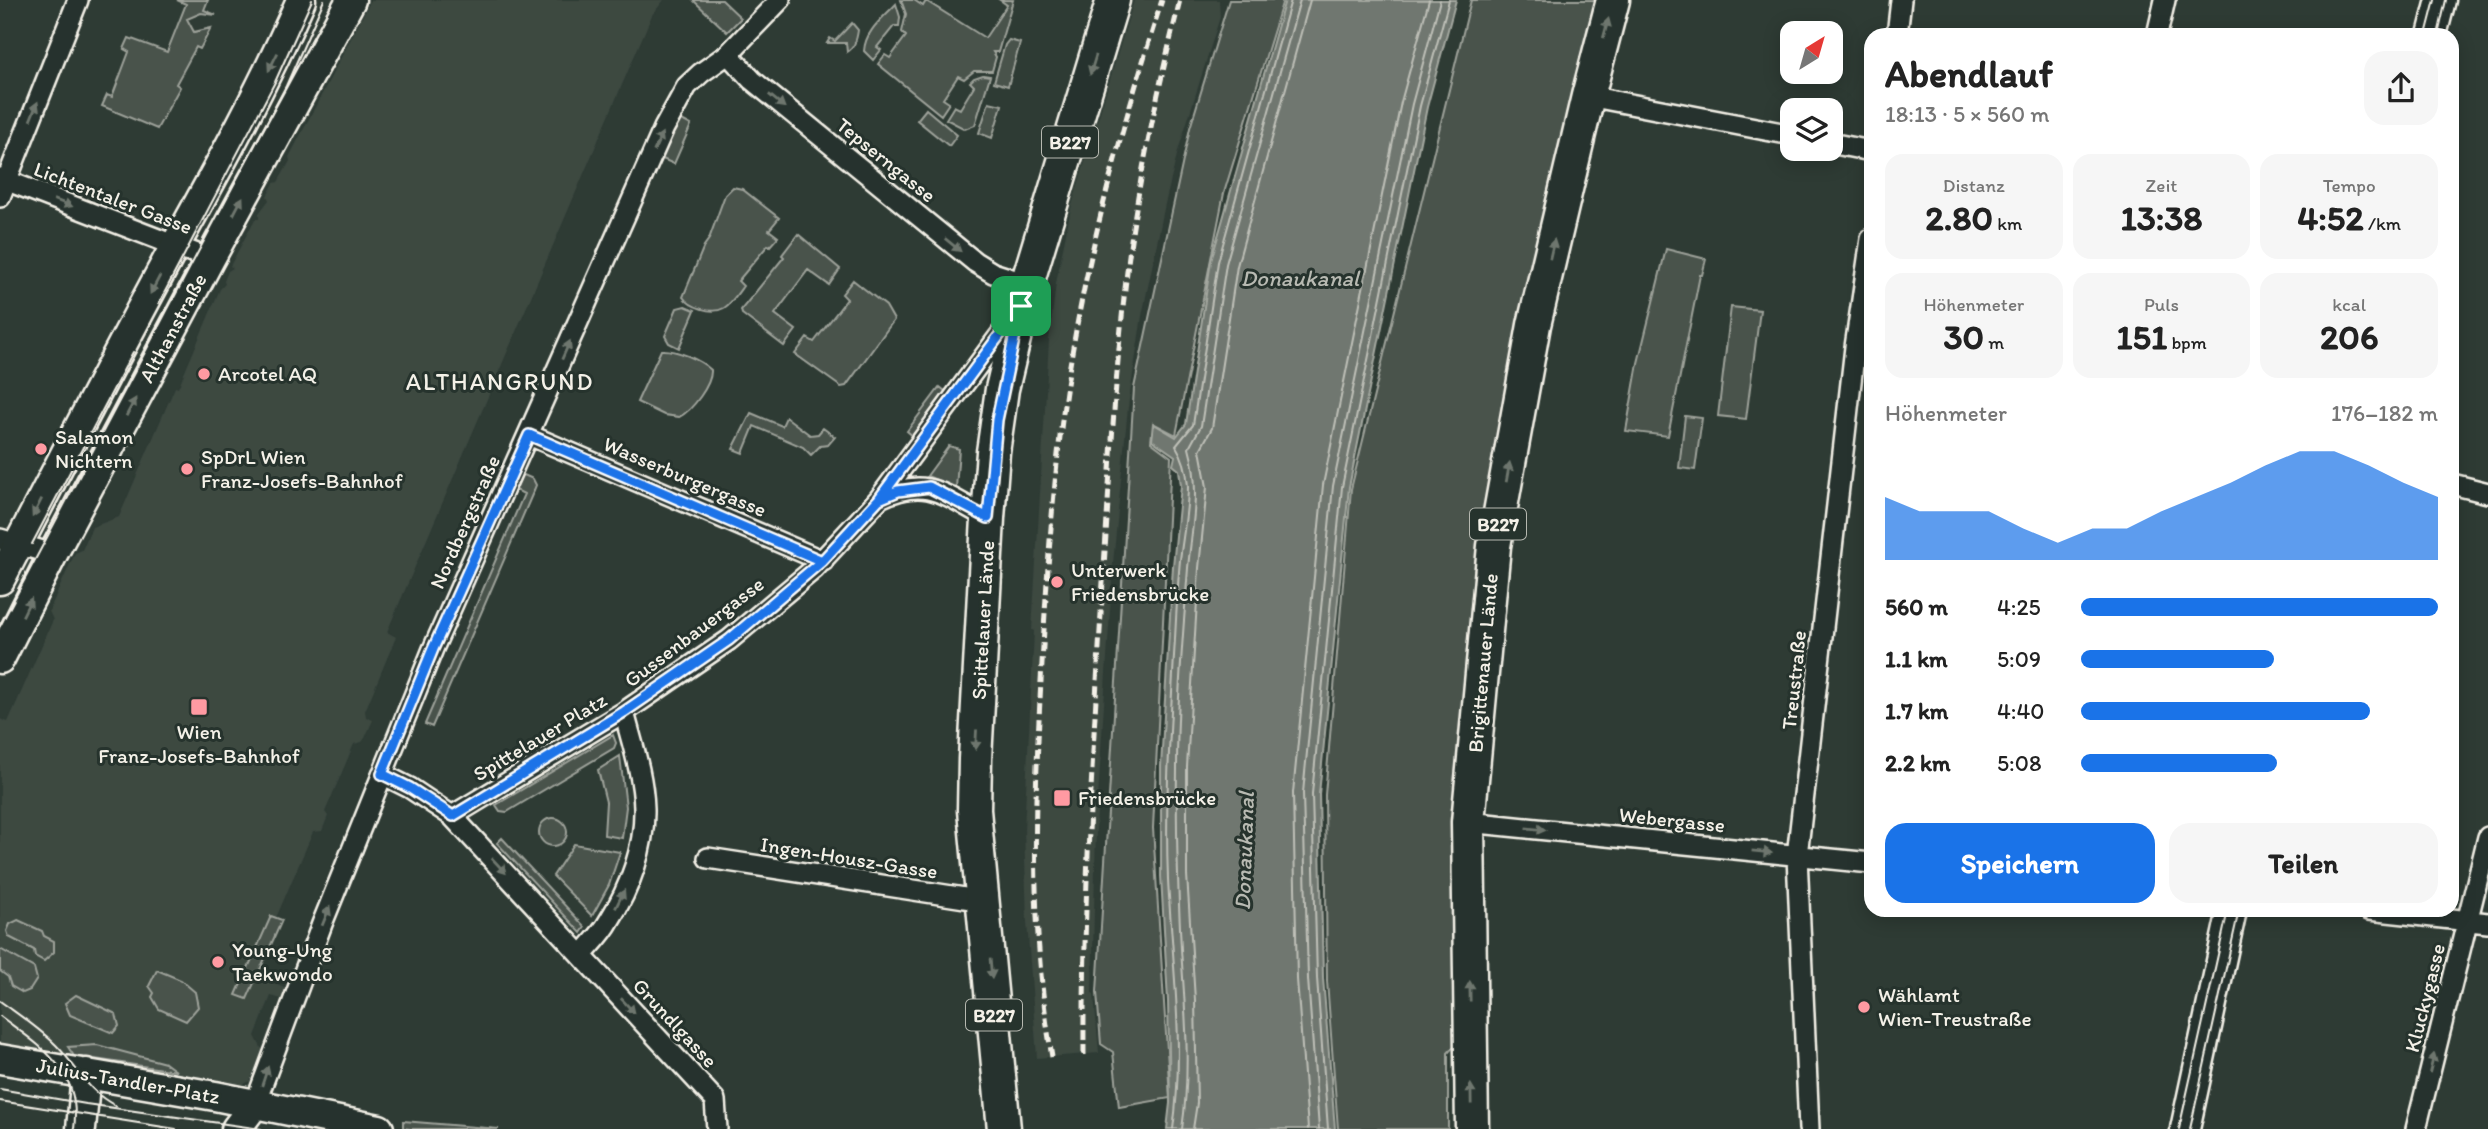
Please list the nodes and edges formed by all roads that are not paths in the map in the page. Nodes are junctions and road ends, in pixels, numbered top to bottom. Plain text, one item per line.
1 (78, 0) edge
2 (301, 0) edge
3 (351, 0) edge
4 (780, 0) edge
5 (1112, 0) edge
6 (1614, 0) edge
7 (1901, 0) edge
8 (2165, 0) edge
9 (2441, 0) edge
10 (1898, 28) edge
11 (2159, 28) edge
12 (2434, 28) edge
13 (728, 54) junction
14 (1588, 96) junction
15 (1780, 133) edge
16 (1843, 146) edge
17 (1864, 150) edge
18 (2, 185) edge
19 (175, 246) junction
20 (209, 259) junction
21 (1024, 295) junction
22 (1863, 349) edge
23 (529, 435) junction
24 (2459, 486) edge
25 (2488, 493) edge
26 (879, 499) junction
27 (988, 518) junction
28 (10, 541) edge
29 (53, 554) junction
30 (822, 561) junction
31 (0, 580) edge
32 (0, 659) edge
33 (624, 712) junction
34 (382, 774) junction
35 (453, 816) junction
36 (1468, 822) junction
37 (2488, 837) edge
38 (1797, 856) junction
39 (708, 858) dead end
40 (1864, 862) edge
41 (984, 901) junction
42 (2230, 917) edge
43 (2432, 917) edge
44 (2468, 921) junction
45 (2488, 923) edge
46 (582, 956) junction
47 (0, 1059) edge
48 (86, 1073) junction
49 (255, 1104) junction
50 (80, 1129) edge
51 (236, 1129) edge
52 (379, 1129) edge
53 (717, 1129) edge
54 (1004, 1129) edge
55 (1472, 1129) edge
56 (1809, 1129) edge
57 (2185, 1129) edge
58 (2416, 1129) edge

18 -> 1 street
2 -> 19 street, Althanstraße
20 -> 3 street, Althanstraße
4 - 13 street, Nordbergstraße
5 -> 21 main road, Spittelauer Lände / B227
14 -> 6 main road, Brigittenauer Lände / B227
7 - 10 street
8 - 11 street
9 - 12 street
13 -> 21 street, Tepserngasse
23 -> 13 street, Nordbergstraße
14 - 15 street
36 -> 14 main road, Brigittenauer Lände / B227
16 - 17 street
18 -> 19 street, Lichtentaler Gasse
19 - 20 street, Lichtentaler Gasse
19 -> 28 street, Althanstraße
29 -> 20 street, Althanstraße
21 - 26 street, Gussenbauergasse
21 - 27 main road, Spittelauer Lände / B227
22 - 38 street, Treustraße
23 - 30 street, Wasserburgergasse
23 - 34 street, Nordbergstraße
24 - 25 street
26 - 27 street
26 - 30 street, Gussenbauergasse
27 -> 41 main road, Spittelauer Lände / B227
28 - 29 street
28 - 31 street, Althanstraße
32 -> 29 street, Althanstraße
30 - 33 street, Gussenbauergasse
33 - 35 street, Spittelauer Platz
46 -> 33 street, Spittelauer Platz
34 - 35 street
49 -> 34 street, Nordbergstraße
35 -> 46 street
36 -> 38 street, Webergasse
55 -> 36 main road, Brigittenauer Lände / B227
37 - 44 street, Kluckygasse
38 - 40 street, Webergasse
38 - 56 street, Treustraße
39 - 41 street, Ingen-Housz-Gasse
41 -> 54 main road, Spittelauer Lände / B227
42 - 57 street
43 - 44 street
44 - 45 street
58 -> 44 street, Kluckygasse
46 -> 53 street, Grundlgasse
47 - 48 street, Julius-Tandler-Platz
48 - 49 street, Julius-Tandler-Platz
48 - 50 street
49 - 51 street
49 - 52 street, Julius-Tandler-Platz

